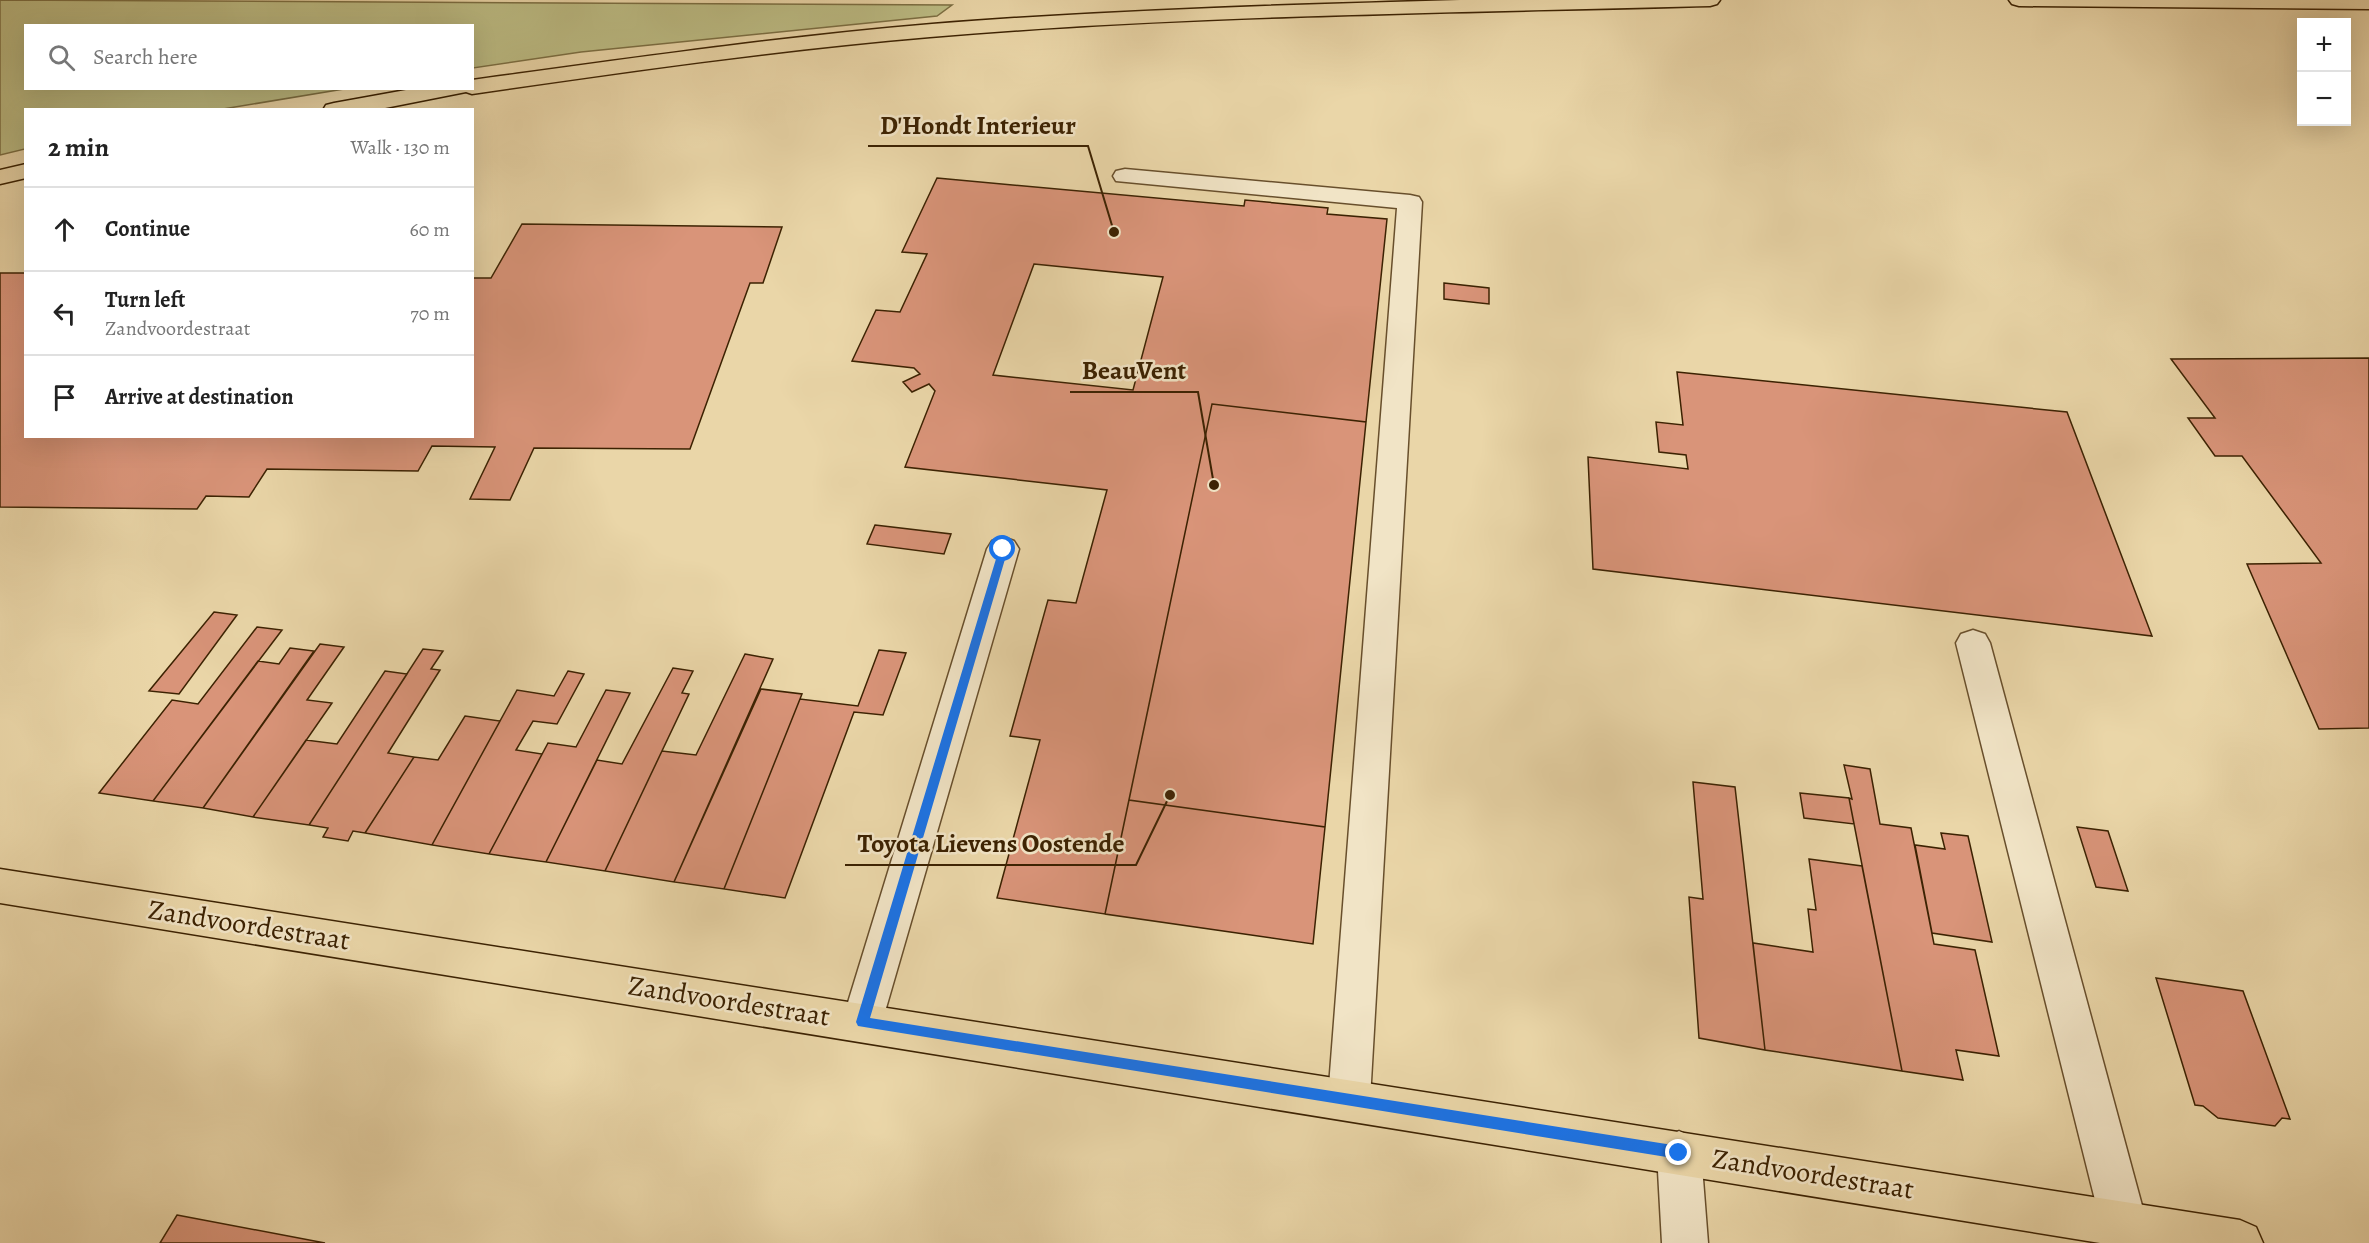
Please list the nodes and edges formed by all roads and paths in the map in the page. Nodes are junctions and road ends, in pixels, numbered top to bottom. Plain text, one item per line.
1 (1710, 0) edge
2 (2019, 0) edge
3 (2369, 3) edge
4 (474, 87) edge
5 (447, 90) edge
6 (345, 108) edge
7 (24, 171) edge
8 (1125, 176) dead end
9 (0, 177) edge
10 (1003, 549) dead end
11 (1973, 643) dead end
12 (0, 886) edge
13 (862, 1022) junction
14 (1349, 1099) junction
15 (1679, 1153) junction
16 (2124, 1224) junction
17 (1684, 1243) edge
18 (2240, 1243) edge

1 - 4 main road
2 - 3 main road
5 - 6 main road
7 - 9 main road
8 - 14 street
10 - 13 street
11 - 16 street
12 - 13 main road, Zandvoordestraat
13 - 14 main road, Zandvoordestraat
14 - 15 main road, Zandvoordestraat
15 - 16 main road, Zandvoordestraat
15 - 17 street
16 - 18 main road, Zandvoordestraat

